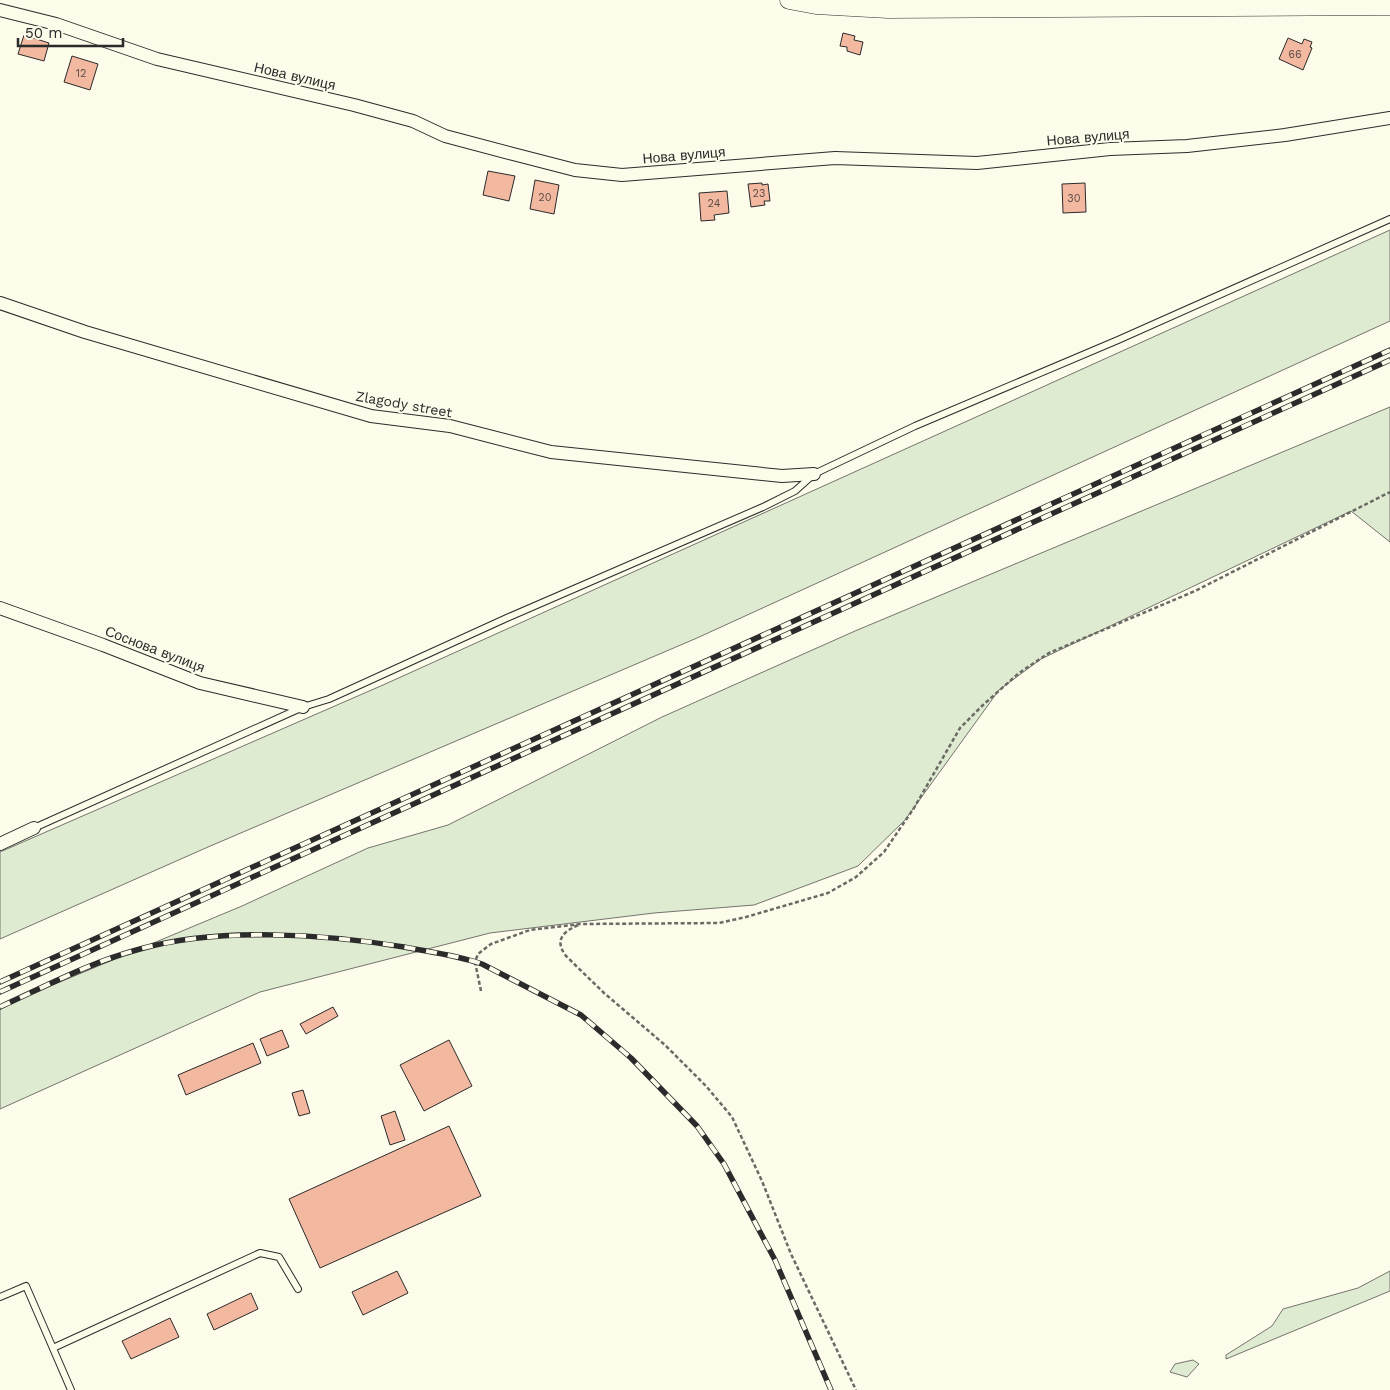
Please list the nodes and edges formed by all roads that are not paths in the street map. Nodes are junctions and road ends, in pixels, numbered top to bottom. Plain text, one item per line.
1 (789, 0) edge
2 (816, 2) edge
3 (1390, 6) edge
4 (0, 10) edge
5 (1390, 118) edge
6 (1390, 219) edge
7 (0, 303) edge
8 (814, 474) junction
9 (0, 608) edge
10 (303, 707) junction
11 (34, 828) joint
12 (0, 844) edge
13 (298, 1289) dead end
14 (0, 1297) edge
15 (53, 1348) junction
16 (71, 1390) edge

1 - 2 street
2 - 3 street
4 - 5 street, Нова вулиця
6 - 8 lane
7 - 8 street, Zlagody street
8 - 10 lane
9 - 10 street, Соснова вулиця
10 - 11 lane
11 - 12 street
13 - 15 lane
14 - 15 lane
15 - 16 lane

